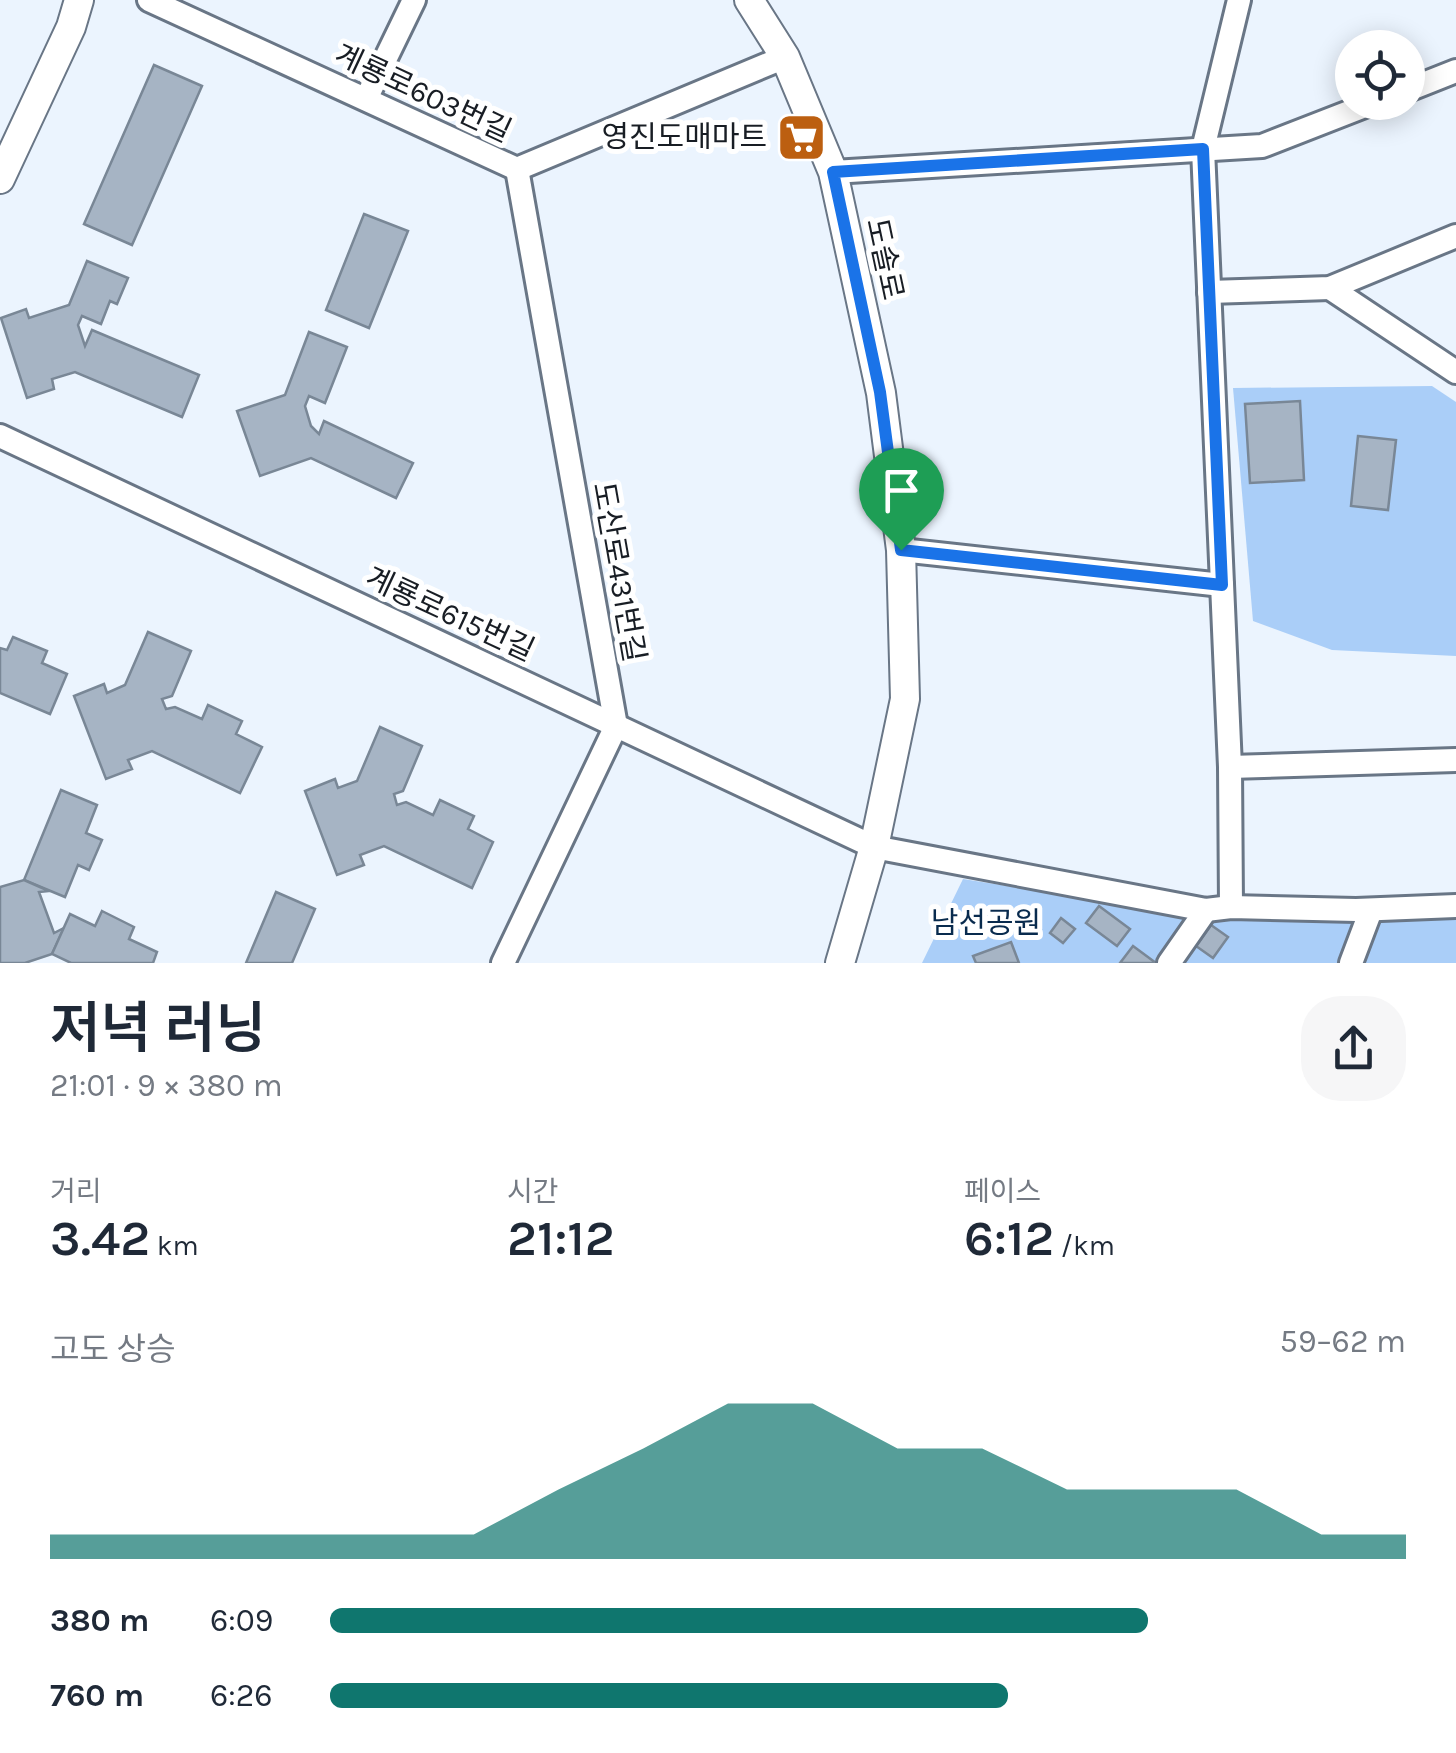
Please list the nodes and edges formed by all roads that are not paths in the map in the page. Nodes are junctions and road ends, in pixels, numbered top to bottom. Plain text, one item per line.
1 (79, 0) edge
2 (149, 0) edge
3 (414, 0) edge
4 (750, 0) edge
5 (1239, 0) edge
6 (785, 57) junction
7 (1456, 71) edge
8 (1425, 83) edge
9 (366, 99) junction
10 (1335, 118) edge
11 (1203, 149) junction
12 (518, 169) junction
13 (833, 172) junction
14 (0, 179) edge
15 (1456, 236) edge
16 (1330, 288) junction
17 (1209, 292) junction
18 (1456, 372) edge
19 (0, 436) edge
20 (901, 550) junction
21 (1222, 585) junction
22 (616, 726) junction
23 (1456, 760) edge
24 (1230, 767) junction
25 (874, 847) junction
26 (1456, 906) edge
27 (1231, 907) junction
28 (1206, 910) junction
29 (1372, 910) junction
30 (503, 963) edge
31 (840, 963) edge
32 (1169, 963) edge
33 (1351, 963) edge

1 - 14 street
2 - 9 street, 계룡로603번길
3 - 9 street
4 - 6 street, 도솔로
5 - 11 street
6 - 12 street, 계룡로603번길
6 - 13 street, 도솔로
7 - 8 street
9 - 12 street, 계룡로603번길
10 - 11 street
11 - 13 street
11 - 17 street
12 - 22 street, 도산로431번길
13 - 20 street, 도솔로
15 - 16 street
16 - 17 street
16 - 18 street
17 - 21 street
19 - 22 street, 계룡로615번길
20 - 21 street
20 - 25 street, 도솔로
21 - 24 street
22 - 25 street, 계룡로615번길
22 - 30 street
23 - 24 street
24 - 27 street
25 - 28 street, 계룡로615번길
25 - 31 street, 도솔로
26 - 29 street, 계룡로615번길
27 - 28 street, 계룡로615번길
27 - 29 street, 계룡로615번길
28 - 32 street
29 - 33 street

